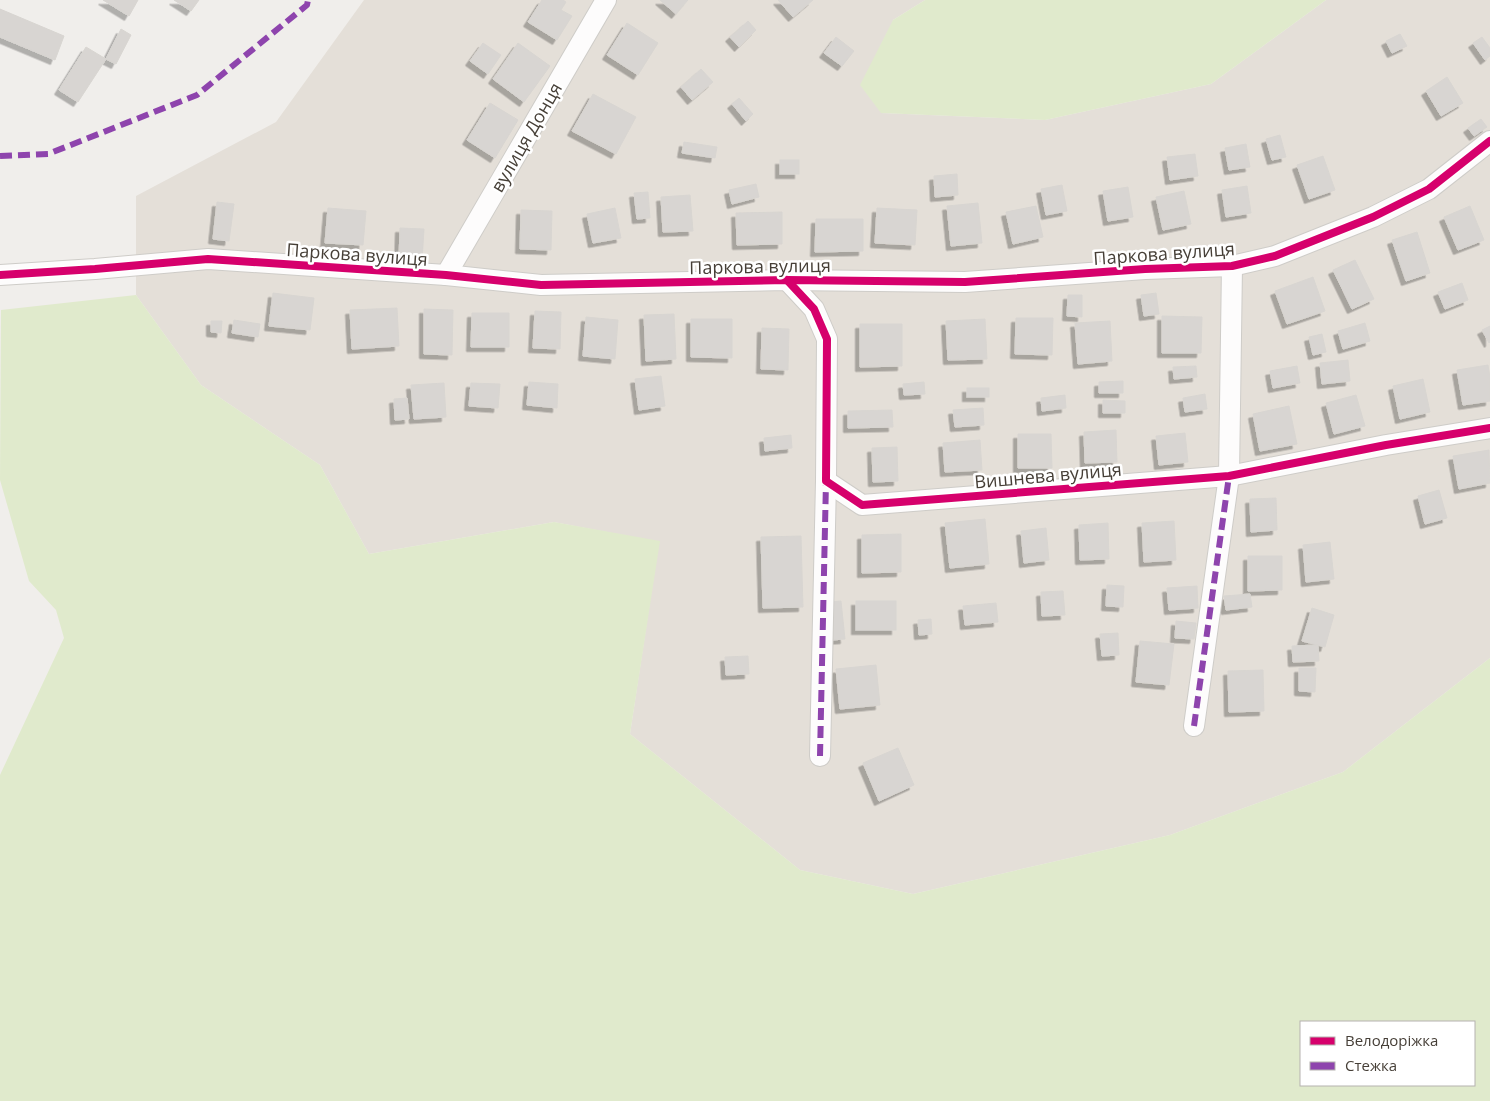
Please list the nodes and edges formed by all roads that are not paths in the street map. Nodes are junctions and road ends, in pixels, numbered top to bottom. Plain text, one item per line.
1 (606, 0) edge
2 (1490, 141) edge
3 (1232, 266) junction
4 (446, 274) junction
5 (0, 275) edge
6 (787, 280) junction
7 (1490, 428) edge
8 (1229, 476) junction
9 (826, 481) junction
10 (1194, 726) dead end
11 (820, 756) dead end

1 - 4 street, вулиця Донця
2 - 3 street, Паркова вулиця
3 - 6 street, Паркова вулиця
3 - 8 street
4 - 5 street, Паркова вулиця
4 - 6 street, Паркова вулиця
6 - 9 street
7 - 8 street, Вишнева вулиця
8 - 9 street, Вишнева вулиця
8 - 10 street
9 - 11 street

